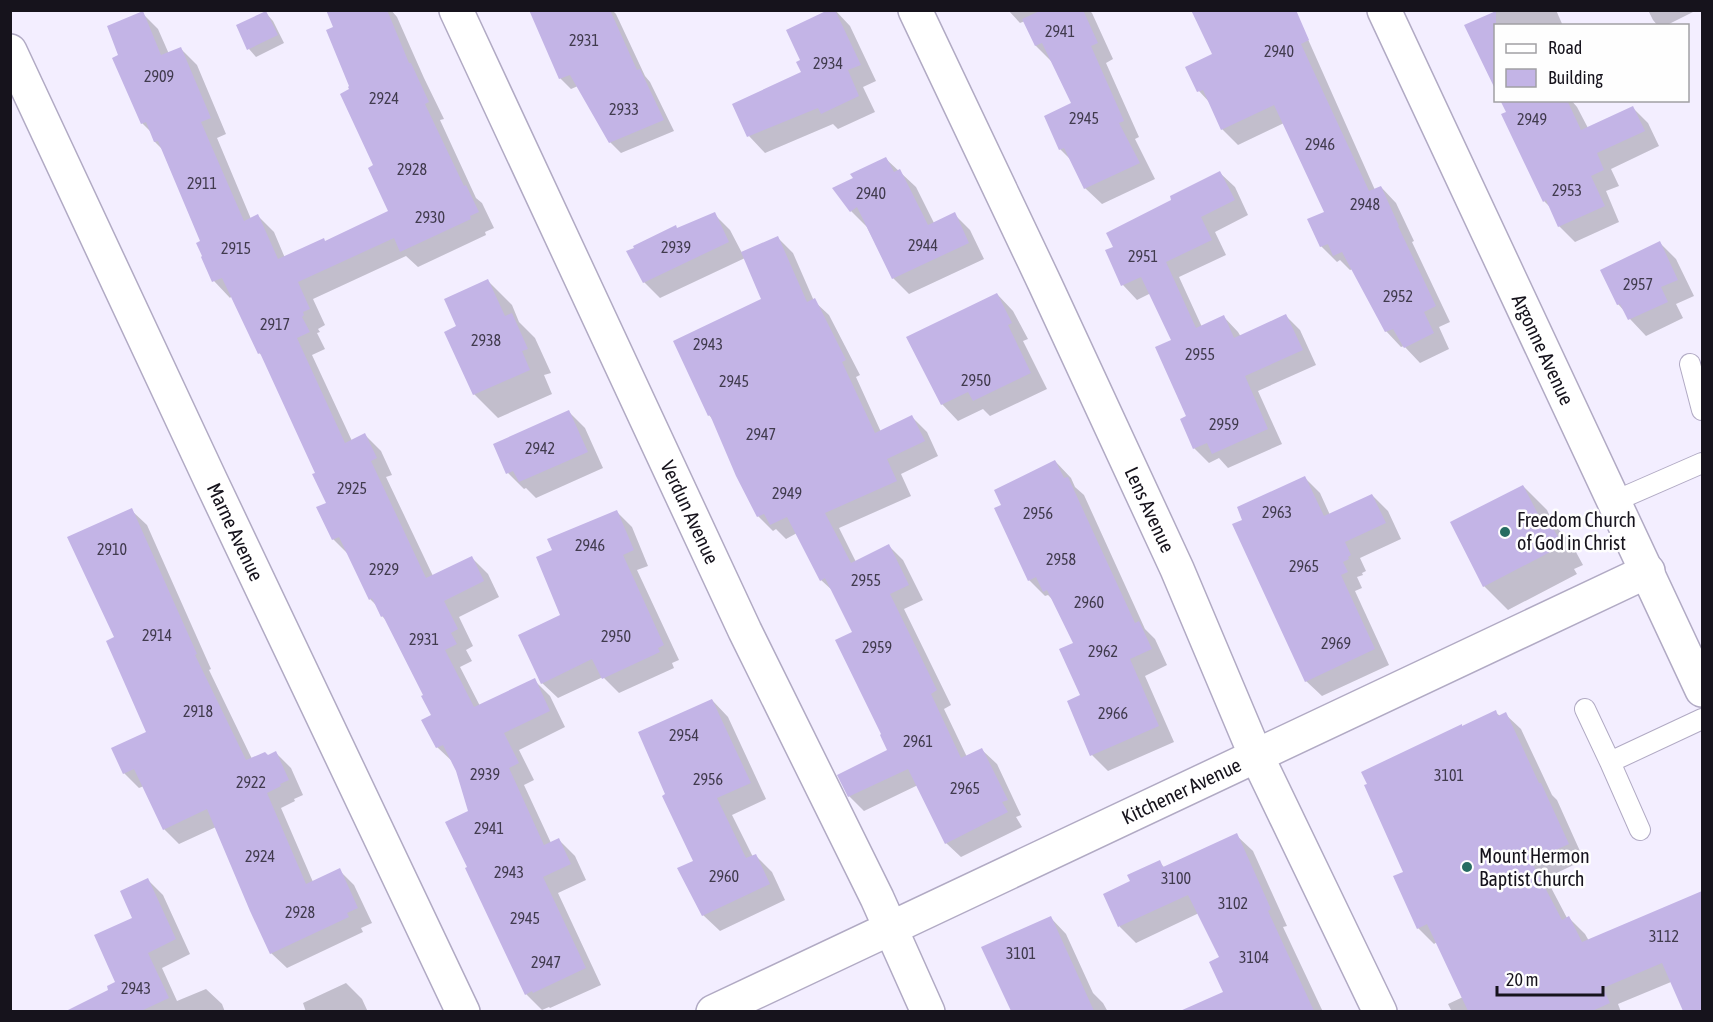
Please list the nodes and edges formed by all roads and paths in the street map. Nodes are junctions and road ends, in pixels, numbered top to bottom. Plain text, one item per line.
1 (456, 10) edge
2 (915, 10) edge
3 (1384, 10) edge
4 (10, 51) edge
5 (1690, 364) dead end
6 (1702, 410) edge
7 (1702, 463) edge
8 (1615, 501) junction
9 (1648, 571) junction
10 (1702, 690) edge
11 (1585, 709) dead end
12 (1702, 719) edge
13 (1257, 756) junction
14 (1610, 762) junction
15 (1640, 830) dead end
16 (890, 928) junction
17 (463, 1011) edge
18 (713, 1011) edge
19 (928, 1011) edge
20 (1380, 1011) edge

1 - 16 street, Verdun Avenue
2 - 13 street, Lens Avenue
3 - 8 street, Argonne Avenue
4 - 17 street, Marne Avenue
5 - 6 lane
7 - 8 lane
8 - 9 street, Argonne Avenue
9 - 10 street, Argonne Avenue
9 - 13 street, Kitchener Avenue
11 - 14 lane
12 - 14 lane
13 - 16 street, Kitchener Avenue
13 - 20 street, Lens Avenue
14 - 15 lane
16 - 18 street, Kitchener Avenue
16 - 19 street, Verdun Avenue

